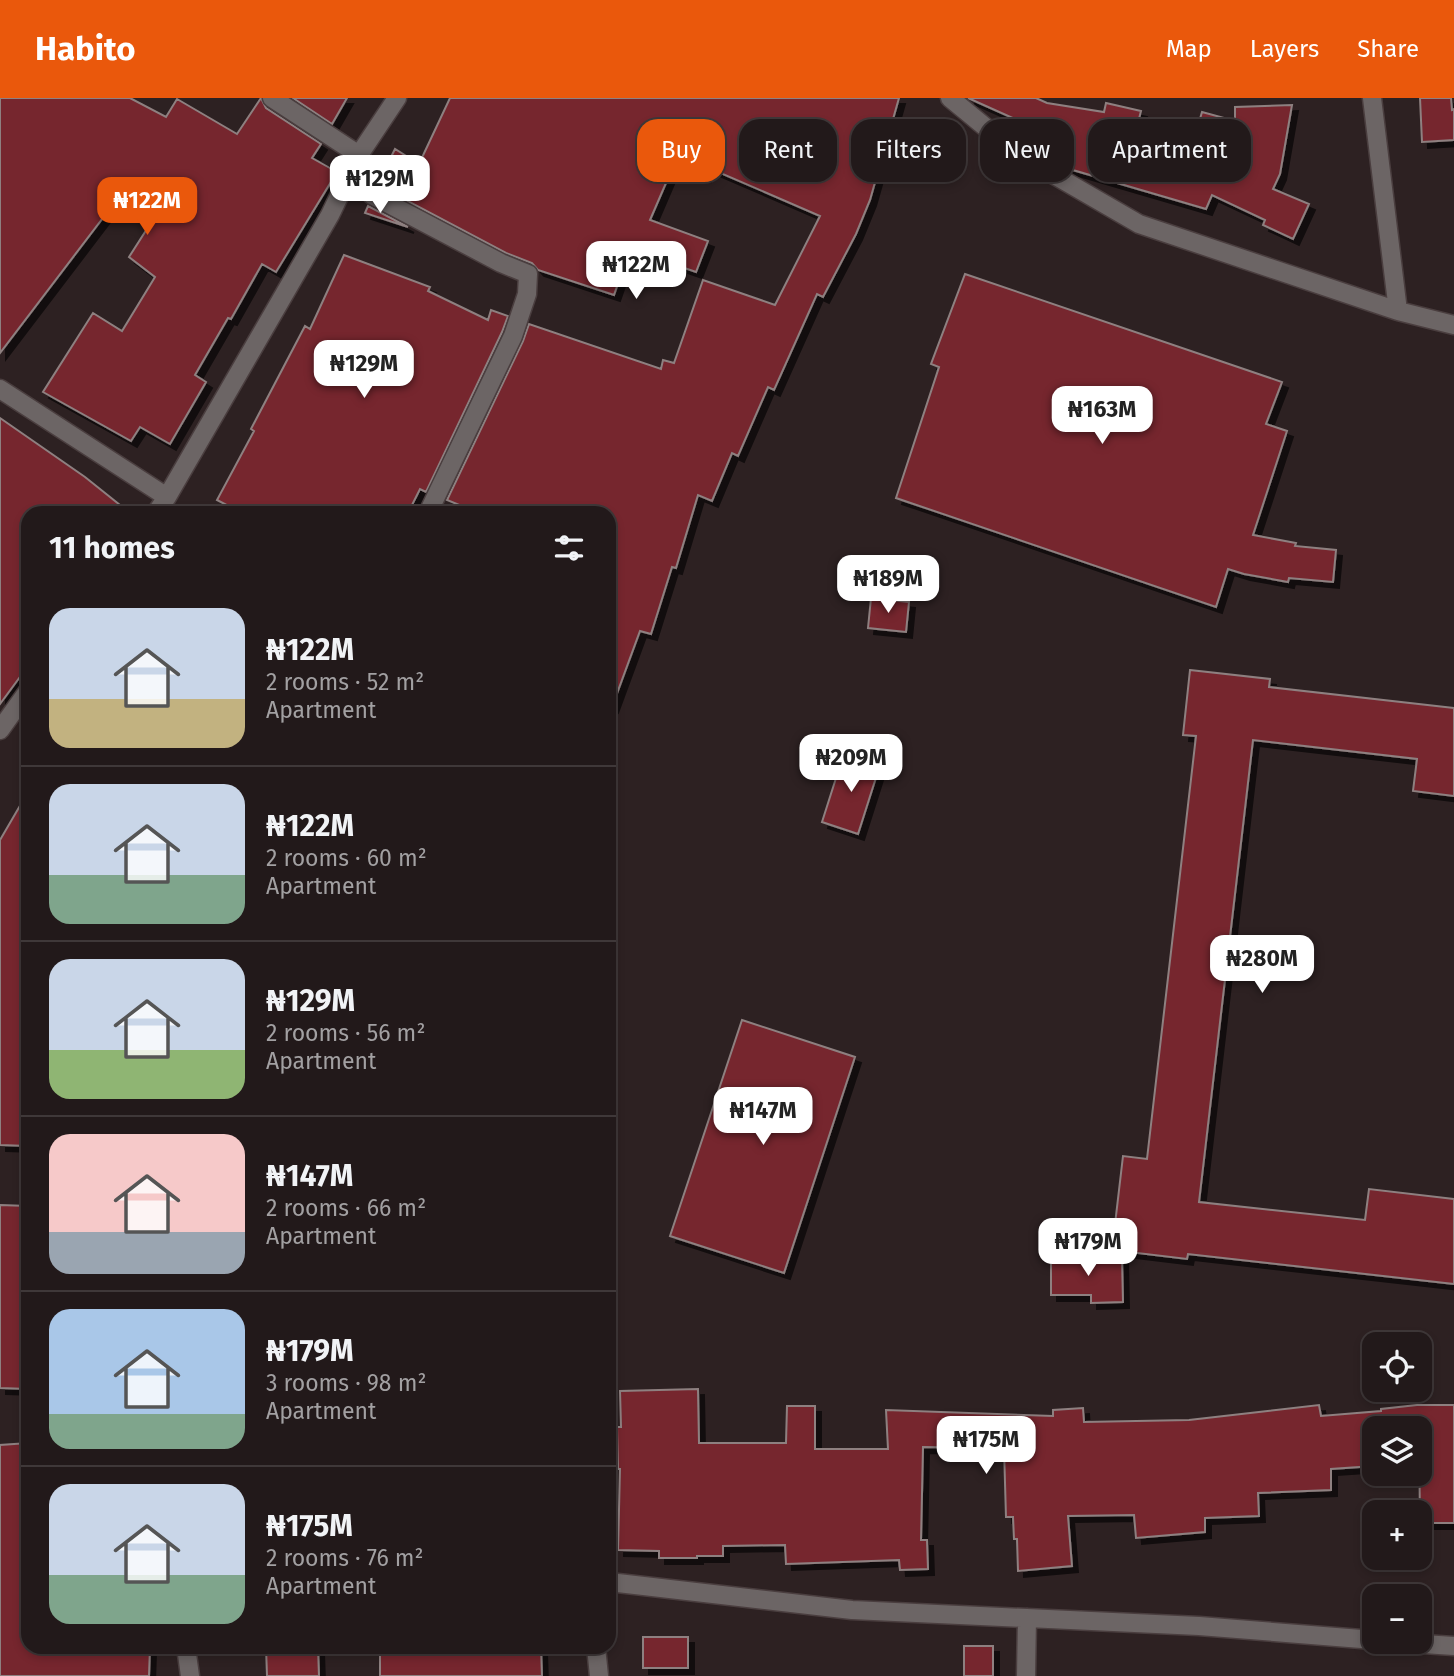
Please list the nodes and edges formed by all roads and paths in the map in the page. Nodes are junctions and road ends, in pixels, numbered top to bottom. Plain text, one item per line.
1 (272, 98) edge
2 (397, 98) edge
3 (950, 98) edge
4 (1373, 98) edge
5 (359, 155) junction
6 (1398, 312) junction
7 (1454, 325) edge
8 (0, 389) edge
9 (167, 497) junction
10 (161, 506) edge
11 (431, 506) edge
12 (21, 701) edge
13 (0, 730) edge
14 (616, 1583) edge
15 (1027, 1618) junction
16 (1362, 1639) edge
17 (1432, 1645) edge
18 (1454, 1646) edge
19 (187, 1654) edge
20 (597, 1654) edge
21 (190, 1676) edge
22 (599, 1676) edge
23 (1026, 1676) edge

1 - 5 street
2 - 5 street
3 - 6 street
4 - 6 street
5 - 9 street
5 - 11 street
6 - 7 street
8 - 9 street
9 - 10 street
12 - 13 street
14 - 15 street
15 - 16 street
15 - 23 street
17 - 18 street
19 - 21 street
20 - 22 street

